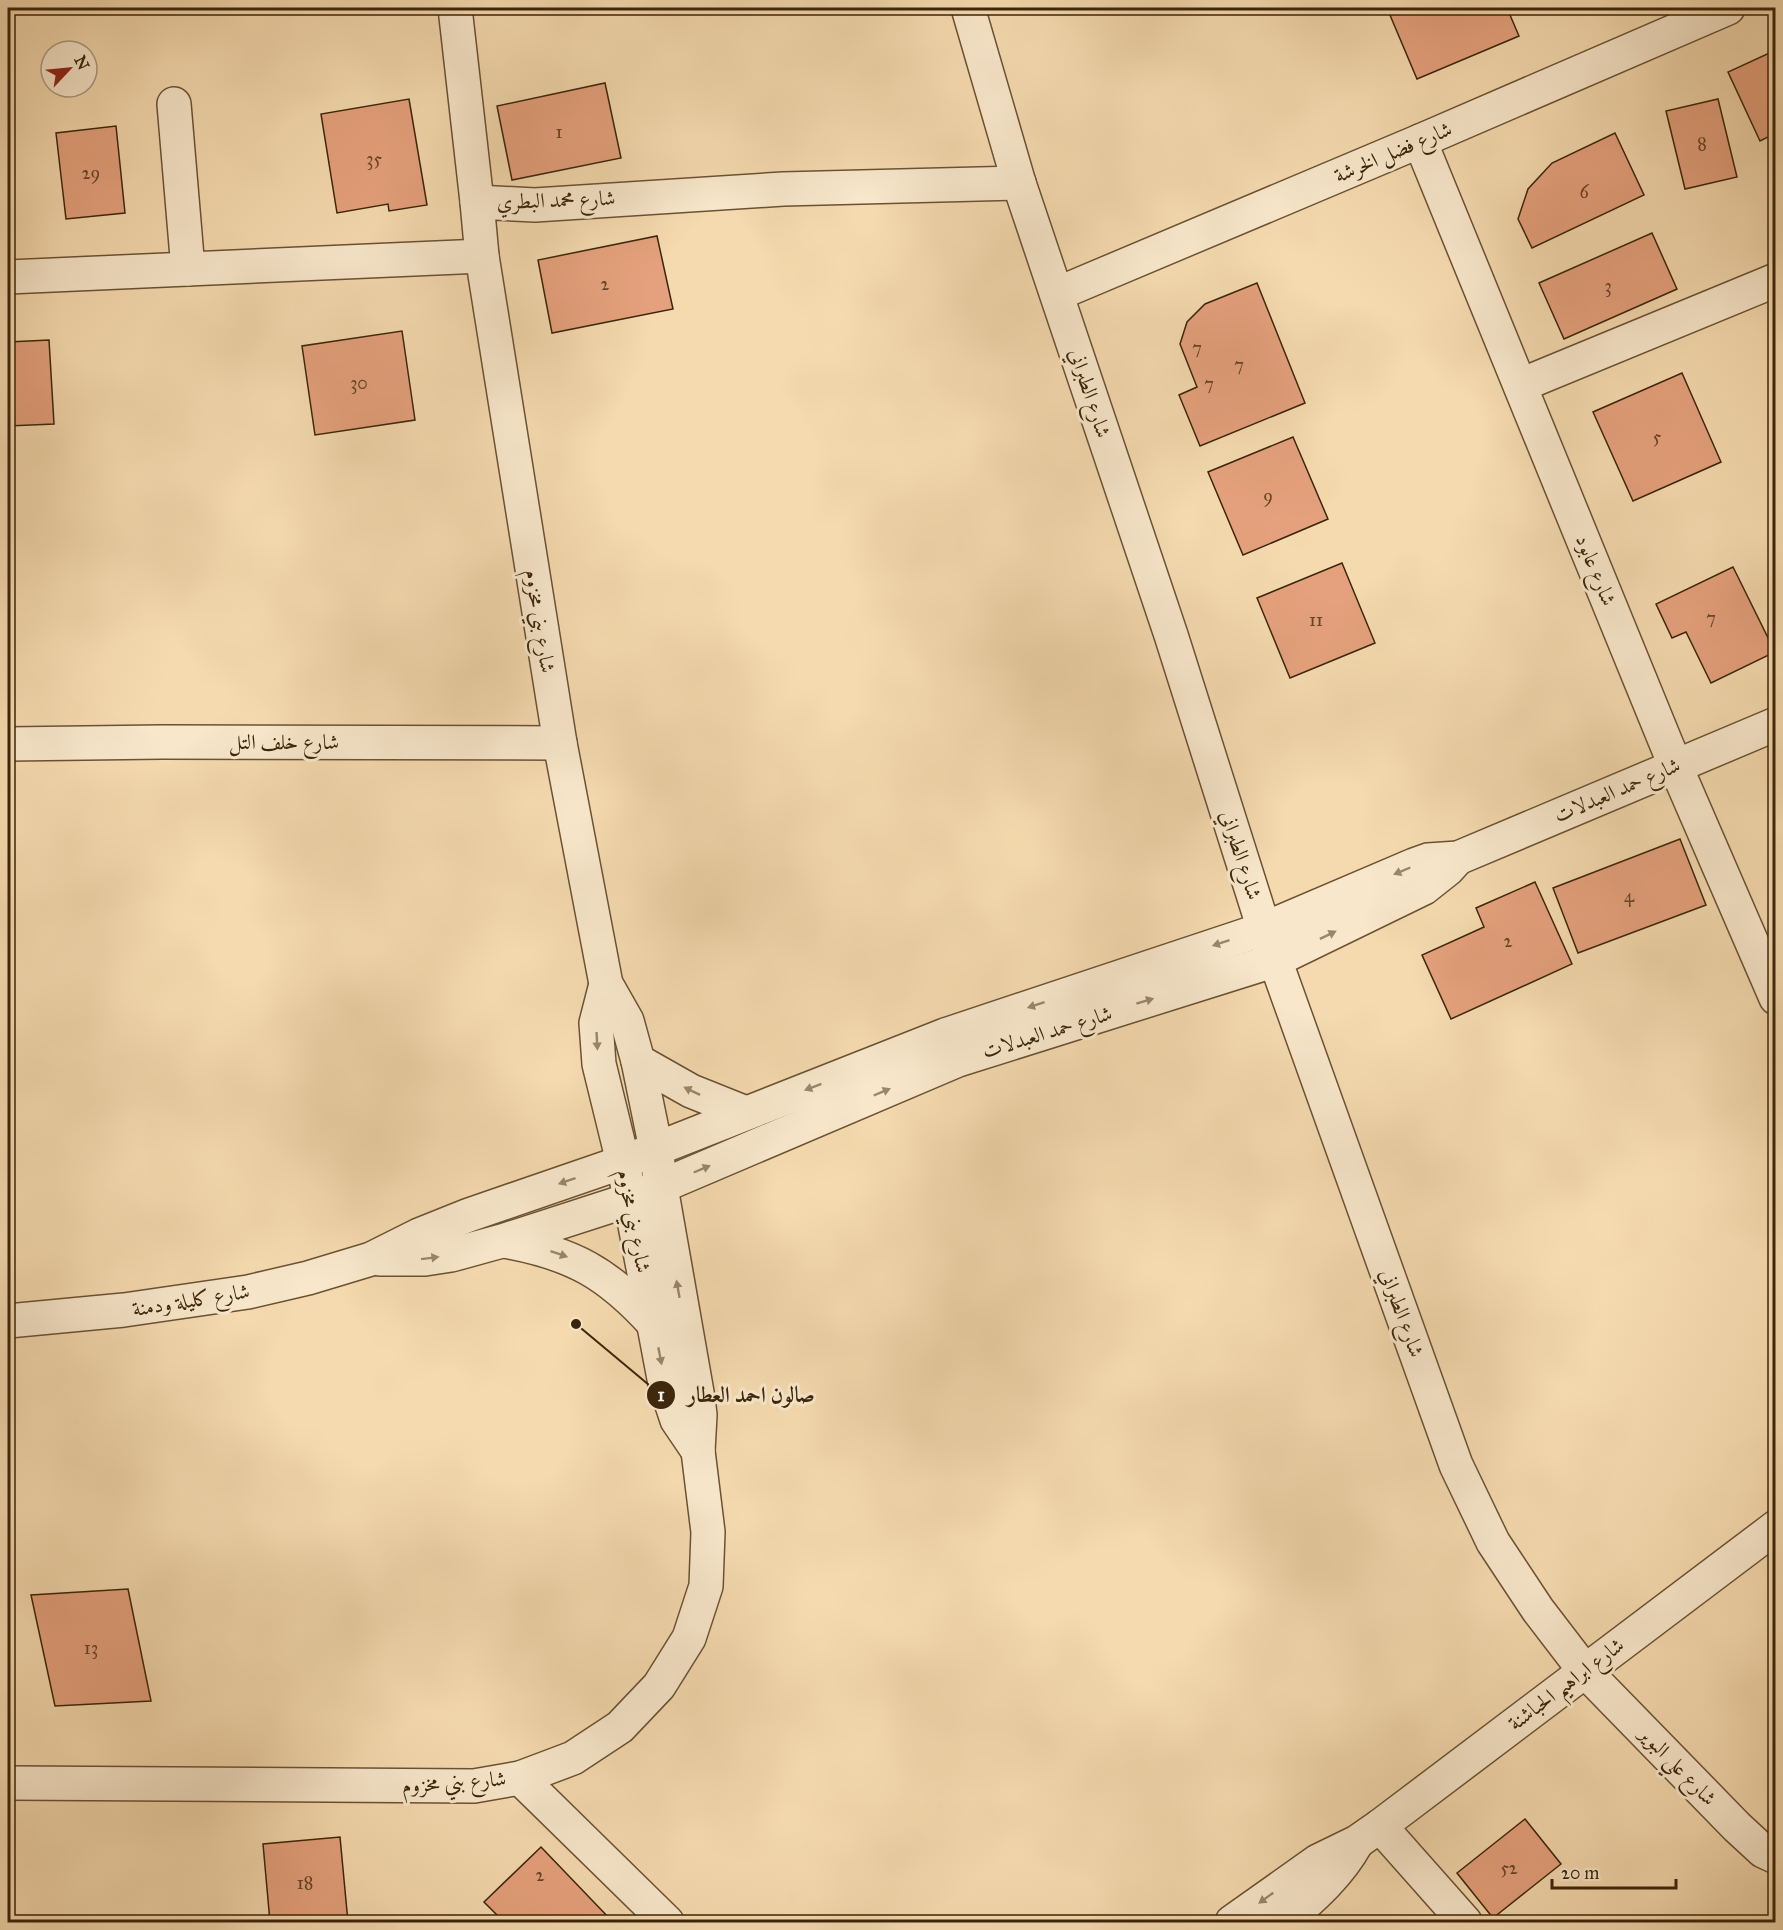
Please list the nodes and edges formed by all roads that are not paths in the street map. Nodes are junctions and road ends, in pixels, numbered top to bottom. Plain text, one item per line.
1 (455, 8) edge
2 (968, 8) edge
3 (1728, 8) edge
4 (174, 104) dead end
5 (1420, 141) junction
6 (1019, 183) junction
7 (477, 202) junction
8 (482, 256) junction
9 (188, 268) junction
10 (8, 277) edge
11 (1776, 280) edge
12 (1057, 294) junction
13 (1521, 385) junction
14 (1776, 724) edge
15 (560, 743) junction
16 (8, 744) edge
17 (1676, 765) junction
18 (1458, 858) junction
19 (1264, 929) junction
20 (1276, 960) junction
21 (606, 984) junction
22 (1776, 998) edge
23 (952, 1047) junction
24 (638, 1061) junction
25 (746, 1113) junction
26 (656, 1149) junction
27 (623, 1162) junction
28 (661, 1187) junction
29 (629, 1200) junction
30 (502, 1241) junction
31 (371, 1259) junction
32 (8, 1321) edge
33 (654, 1324) junction
34 (698, 1451) junction
35 (1776, 1527) edge
36 (1584, 1670) junction
37 (520, 1778) junction
38 (8, 1783) edge
39 (1369, 1834) junction
40 (1776, 1857) edge
41 (667, 1923) edge
42 (1232, 1923) edge
43 (1285, 1923) edge
44 (1465, 1923) edge

1 - 7 street
2 - 6 street, شارع الطبراني
3 - 5 street, شارع فضل الخرشة
4 - 9 street
5 - 12 street, شارع فضل الخرشة
5 - 13 street, شارع عابود
6 - 7 street, شارع محمد البطري
6 - 12 street, شارع الطبراني
7 - 8 street, شارع محمد البطري
8 - 9 street
8 - 15 street, شارع بني مخزوم
9 - 10 street
11 - 13 street
12 - 19 street, شارع الطبراني
13 - 17 street, شارع عابود
14 - 17 street, شارع حمد العبدلات
15 - 16 street, شارع خلف التل
15 - 21 street, شارع بني مخزوم
17 - 18 street, شارع حمد العبدلات
17 - 22 street, شارع عابود
18 -> 19 street, شارع حمد العبدلات
20 -> 18 street, شارع حمد العبدلات
19 - 20 street, شارع الطبراني
19 -> 23 street, شارع حمد العبدلات
23 -> 20 street, شارع حمد العبدلات
20 - 36 street, شارع الطبراني
21 - 24 street, شارع بني مخزوم
21 -> 27 street, شارع بني مخزوم
23 -> 25 street, شارع حمد العبدلات
28 -> 23 street, شارع حمد العبدلات
25 -> 24 street
24 - 26 street, شارع بني مخزوم
25 - 26 street, شارع حمد العبدلات
26 - 27 street, شارع حمد العبدلات
26 - 28 street, شارع بني مخزوم
27 - 29 street, شارع بني مخزوم
27 -> 31 street, شارع كليلة ودمنة
28 - 29 street, شارع حمد العبدلات
34 -> 28 street, شارع بني مخزوم
29 - 30 street, شارع كليلة ودمنة
29 - 33 street, شارع بني مخزوم
31 -> 30 street, شارع كليلة ودمنة
30 -> 33 street
31 - 32 street, شارع كليلة ودمنة
33 -> 34 street, شارع بني مخزوم
34 - 37 street, شارع بني مخزوم
35 - 36 street, شارع ابراهيم الحباشنة
36 - 39 street, شارع ابراهيم الحباشنة
36 - 40 street, شارع علي البوير
37 - 38 street, شارع بني مخزوم
37 - 41 street
39 -> 42 street, شارع ابراهيم الحباشنة
39 - 43 street, شارع ابراهيم الحباشنة
39 - 44 street

